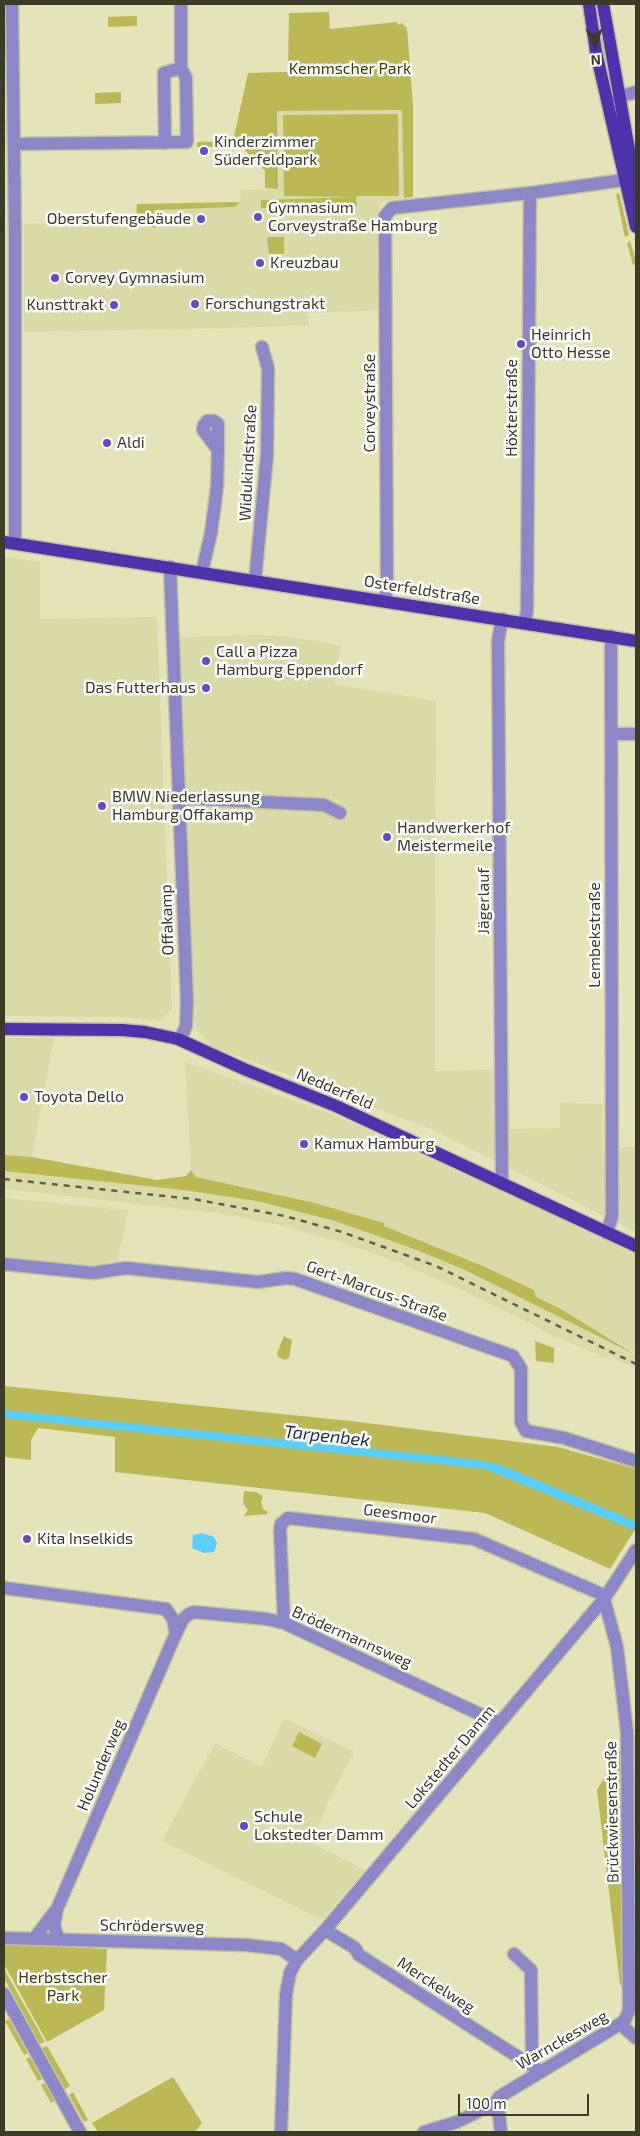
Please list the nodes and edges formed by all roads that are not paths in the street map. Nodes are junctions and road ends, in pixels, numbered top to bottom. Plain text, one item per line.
1 (12, 4) edge
2 (181, 4) edge
3 (589, 4) edge
4 (603, 4) edge
5 (181, 68) junction
6 (636, 92) edge
7 (618, 97) junction
8 (165, 142) junction
9 (15, 144) junction
10 (624, 180) junction
11 (636, 189) edge
12 (530, 193) junction
13 (636, 227) edge
14 (10, 232) edge
15 (262, 347) dead end
16 (218, 450) dead end
17 (9, 542) edge
18 (170, 567) junction
19 (202, 572) junction
20 (255, 581) junction
21 (385, 600) junction
22 (502, 619) junction
23 (525, 623) junction
24 (611, 636) junction
25 (636, 641) edge
26 (611, 734) junction
27 (636, 734) edge
28 (180, 798) junction
29 (340, 813) dead end
30 (4, 1029) edge
31 (180, 1040) junction
32 (502, 1184) junction
33 (607, 1233) junction
34 (636, 1246) edge
35 (4, 1264) edge
36 (636, 1461) edge
37 (636, 1550) edge
38 (4, 1588) edge
39 (605, 1598) junction
40 (284, 1623) junction
41 (176, 1634) junction
42 (499, 1723) junction
43 (56, 1909) junction
44 (325, 1930) junction
45 (4, 1938) edge
46 (34, 1939) junction
47 (60, 1940) junction
48 (514, 1954) dead end
49 (297, 1960) junction
50 (4, 1994) edge
51 (620, 2024) junction
52 (636, 2038) edge
53 (536, 2068) junction
54 (492, 2108) junction
55 (80, 2132) edge
56 (281, 2132) edge
57 (424, 2132) edge
58 (501, 2132) edge

1 - 9 street
2 - 5 street
3 - 10 main road
4 - 7 main road
5 - 8 street
5 - 8 street
6 - 7 street
7 - 11 main road
8 - 9 street
9 - 14 street
10 - 12 street
10 - 13 main road
12 - 21 street, Corveystraße
12 - 23 street, Höxterstraße
14 - 17 street
15 - 20 street, Widukindstraße
16 - 19 street
17 - 18 main road, Osterfeldstraße
18 - 19 main road, Osterfeldstraße
18 - 28 street, Offakamp
19 - 20 main road, Osterfeldstraße
20 - 21 main road, Osterfeldstraße
21 - 22 main road, Osterfeldstraße
22 - 23 main road, Osterfeldstraße
22 - 32 street, Jägerlauf
23 - 24 main road, Osterfeldstraße
24 - 25 main road, Osterfeldstraße
24 - 26 street, Lembekstraße
26 - 27 street
26 - 33 street, Lembekstraße
28 - 29 street
28 - 31 street, Offakamp
30 - 31 main road, Nedderfeld
31 - 32 main road, Nedderfeld
32 - 33 main road, Nedderfeld
33 - 34 main road, Nedderfeld
35 - 36 street, Gert-Marcus-Straße
37 - 39 street, Lokstedter Damm
38 - 41 street
39 - 40 street, Geesmoor
39 - 42 street, Lokstedter Damm
39 - 51 street, Brückwiesenstraße
40 - 41 street, Brödermannsweg
40 - 42 street, Brödermannsweg
41 - 43 street, Holunderweg
42 - 44 street, Lokstedter Damm
43 - 46 street, Holunderweg
43 - 47 street, Holunderweg
44 - 49 street, Lokstedter Damm
44 - 53 street, Merckelweg
45 - 46 street, Schrödersweg
46 - 47 street, Schrödersweg
47 - 49 street, Schrödersweg
48 - 53 street
49 - 56 street, Lokstedter Damm
50 - 55 street
51 - 52 street, Warnckesweg
51 - 53 street, Warnckesweg
53 - 54 street, Warnckesweg
54 - 57 street, Warnckesweg
54 - 58 street

